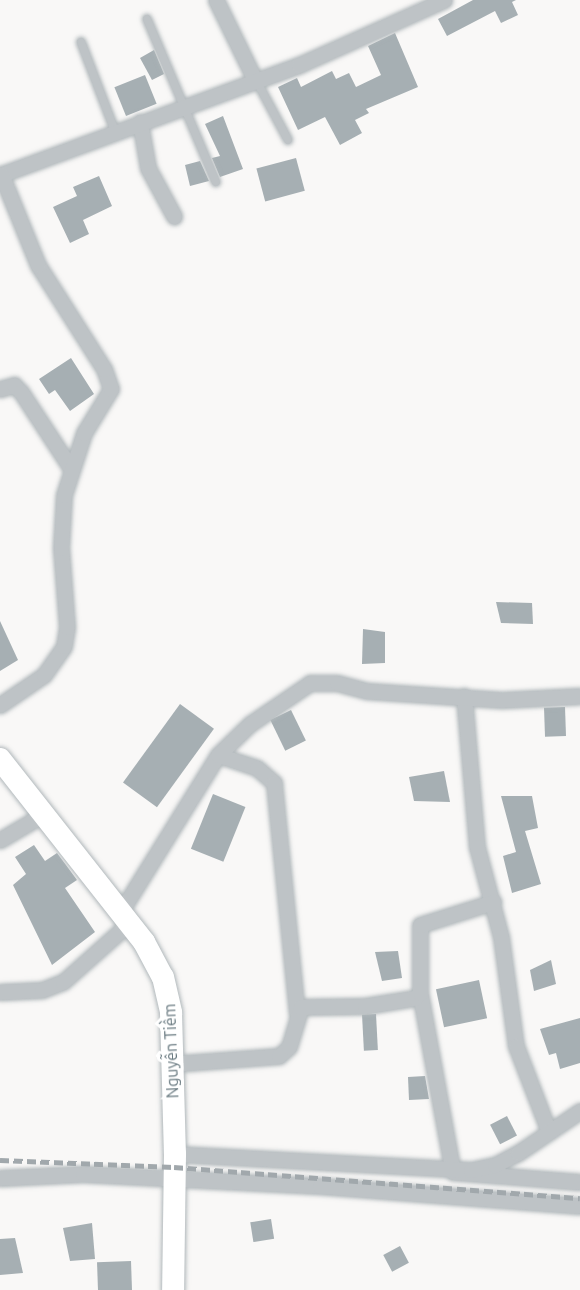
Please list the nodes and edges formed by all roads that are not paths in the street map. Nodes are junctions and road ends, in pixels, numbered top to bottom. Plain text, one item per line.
1 (216, 0) edge
2 (444, 0) edge
3 (147, 20) dead end
4 (81, 42) dead end
5 (255, 80) junction
6 (187, 105) junction
7 (140, 122) junction
8 (115, 131) junction
9 (288, 140) dead end
10 (0, 175) edge
11 (216, 182) dead end
12 (174, 216) dead end
13 (0, 389) edge
14 (70, 467) junction
15 (464, 696) junction
16 (580, 696) edge
17 (0, 705) edge
18 (218, 755) junction
19 (0, 759) edge
20 (44, 814) junction
21 (0, 840) edge
22 (494, 902) junction
23 (124, 919) junction
24 (0, 992) edge
25 (420, 993) junction
26 (297, 1013) junction
27 (171, 1064) junction
28 (580, 1111) edge
29 (549, 1132) junction
30 (175, 1154) junction
31 (453, 1172) junction
32 (0, 1178) edge
33 (174, 1179) junction
34 (580, 1182) edge
35 (580, 1206) edge
36 (173, 1290) edge

1 - 5 street
2 - 5 street
3 - 6 lane
4 - 8 lane
5 - 6 street
5 - 9 lane
6 - 7 street
6 - 11 lane
7 - 8 street
7 - 12 street
8 - 10 street
10 - 14 street
13 - 14 street
14 - 17 street
15 - 16 street
15 - 18 street
15 - 22 street
18 - 23 street
18 - 26 street
19 - 20 street, Nguyễn Tiềm
20 - 21 street
20 - 23 street, Nguyễn Tiềm
22 - 25 street
22 - 29 street
23 - 24 street
23 - 27 street, Nguyễn Tiềm
25 - 26 street
25 - 31 street
26 - 27 street
27 - 30 street, Nguyễn Tiềm
28 - 29 street
29 - 31 street
30 - 31 street
30 - 33 street, Nguyễn Tiềm
31 - 34 street
32 - 33 street
33 - 35 street
33 - 36 street, Nguyễn Tiềm

